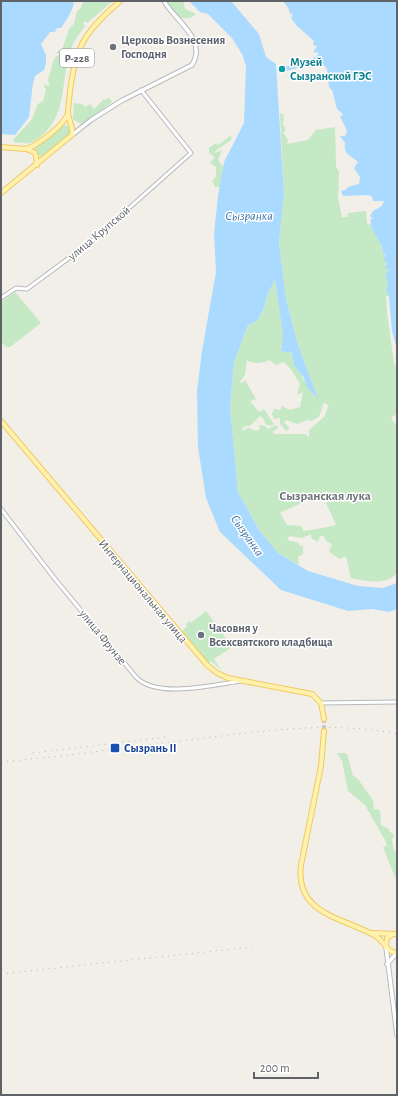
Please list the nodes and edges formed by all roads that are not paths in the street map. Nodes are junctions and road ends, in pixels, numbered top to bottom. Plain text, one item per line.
1 (120, 1) edge
2 (164, 1) edge
3 (141, 90) junction
4 (68, 113) junction
5 (60, 125) junction
6 (71, 126) junction
7 (82, 128) junction
8 (72, 135) junction
9 (36, 145) junction
10 (1, 147) edge
11 (26, 149) junction
12 (35, 154) junction
13 (46, 157) junction
14 (36, 165) junction
15 (1, 193) edge
16 (1, 298) edge
17 (1, 422) edge
18 (1, 509) edge
19 (228, 678) junction
20 (244, 681) junction
21 (227, 683) junction
22 (397, 702) edge
23 (321, 703) junction
24 (324, 719) tunnel mouth
25 (324, 731) tunnel mouth
26 (371, 934) junction
27 (396, 934) edge
28 (386, 947) junction
29 (397, 953) edge
30 (387, 964) junction
31 (397, 1035) edge

1 - 4 main road, Р-228
2 - 3 main road
3 - 7 main road
3 - 16 street, улица Крупской
4 - 5 main road, Р-228
4 - 6 main road
5 - 6 main road
5 - 9 main road
6 - 7 main road
6 - 8 main road
7 - 8 main road
8 - 13 main road
9 - 11 main road
9 - 12 main road
10 - 11 main road
11 - 12 main road
12 - 13 main road
12 - 14 main road
13 - 14 main road
14 - 15 main road
17 - 19 main road, Интернациональная улица
18 - 21 street, улица Фрунзе
19 - 20 main road, Интернациональная улица
19 - 21 street
20 - 21 street, улица Фрунзе
20 - 23 main road, Интернациональная улица
22 - 23 street
23 - 24 main road
25 - 26 main road
26 - 27 main road
26 - 28 main road
27 - 28 main road
28 - 29 main road
28 - 30 main road
29 - 30 main road
30 - 31 main road

